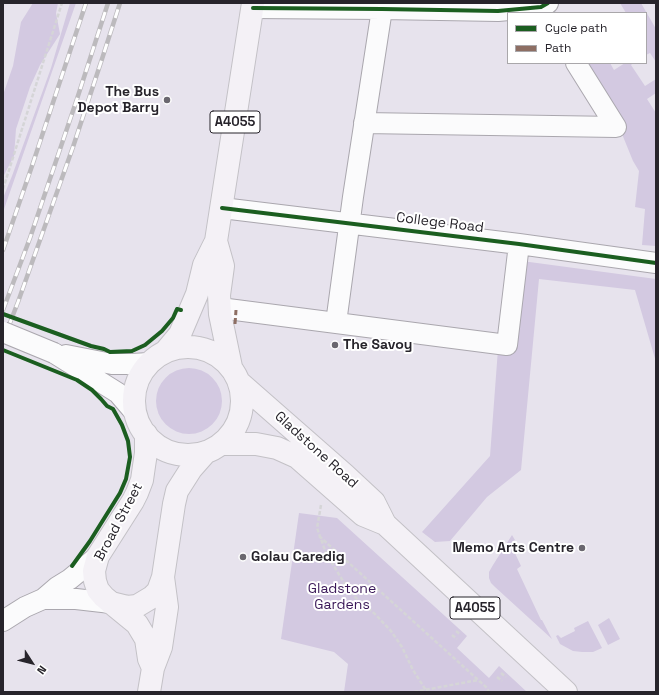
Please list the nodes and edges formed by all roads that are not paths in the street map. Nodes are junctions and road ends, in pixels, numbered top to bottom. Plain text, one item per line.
1 (253, 6) edge
2 (549, 6) edge
3 (384, 7) edge
4 (577, 64) edge
5 (364, 123) junction
6 (222, 208) junction
7 (349, 223) junction
8 (216, 241) junction
9 (519, 244) junction
10 (656, 263) edge
11 (220, 308) junction
12 (336, 323) junction
13 (3, 332) edge
14 (158, 357) junction
15 (84, 365) junction
16 (235, 374) junction
17 (136, 414) junction
18 (146, 434) junction
19 (214, 448) junction
20 (385, 524) junction
21 (98, 556) junction
22 (163, 577) junction
23 (43, 598) junction
24 (111, 603) junction
25 (3, 621) edge
26 (153, 668) junction
27 (149, 692) edge
28 (566, 692) edge

1 - 3 street
1 - 6 main road, A4055
2 - 3 street
3 - 5 street
4 - 5 street
5 - 7 street
6 - 7 street, College Road
6 - 8 main road, A4055
7 - 9 street, College Road
7 - 12 street
8 - 11 main road, A4055
8 - 14 main road, A4055
9 - 10 street, College Road
9 - 12 street
11 - 12 street
11 - 16 main road, A4055
13 - 15 street, bridge
14 - 15 street
14 - 16 main road
14 - 17 main road
15 - 17 street
16 - 19 main road
16 - 20 main road, Gladstone Road / A4055
17 - 18 main road
18 - 19 main road
18 - 21 main road, Broad Street
19 - 20 main road, Gladstone Road / A4055
19 - 22 main road, Broad Street
20 - 28 main road, Gladstone Road / A4055
21 - 23 street
21 - 24 main road, Broad Street
22 - 24 main road, Broad Street
22 - 26 main road, Broad Street
23 - 24 street
23 - 25 street
24 - 26 main road, Broad Street
26 - 27 main road, Broad Street

